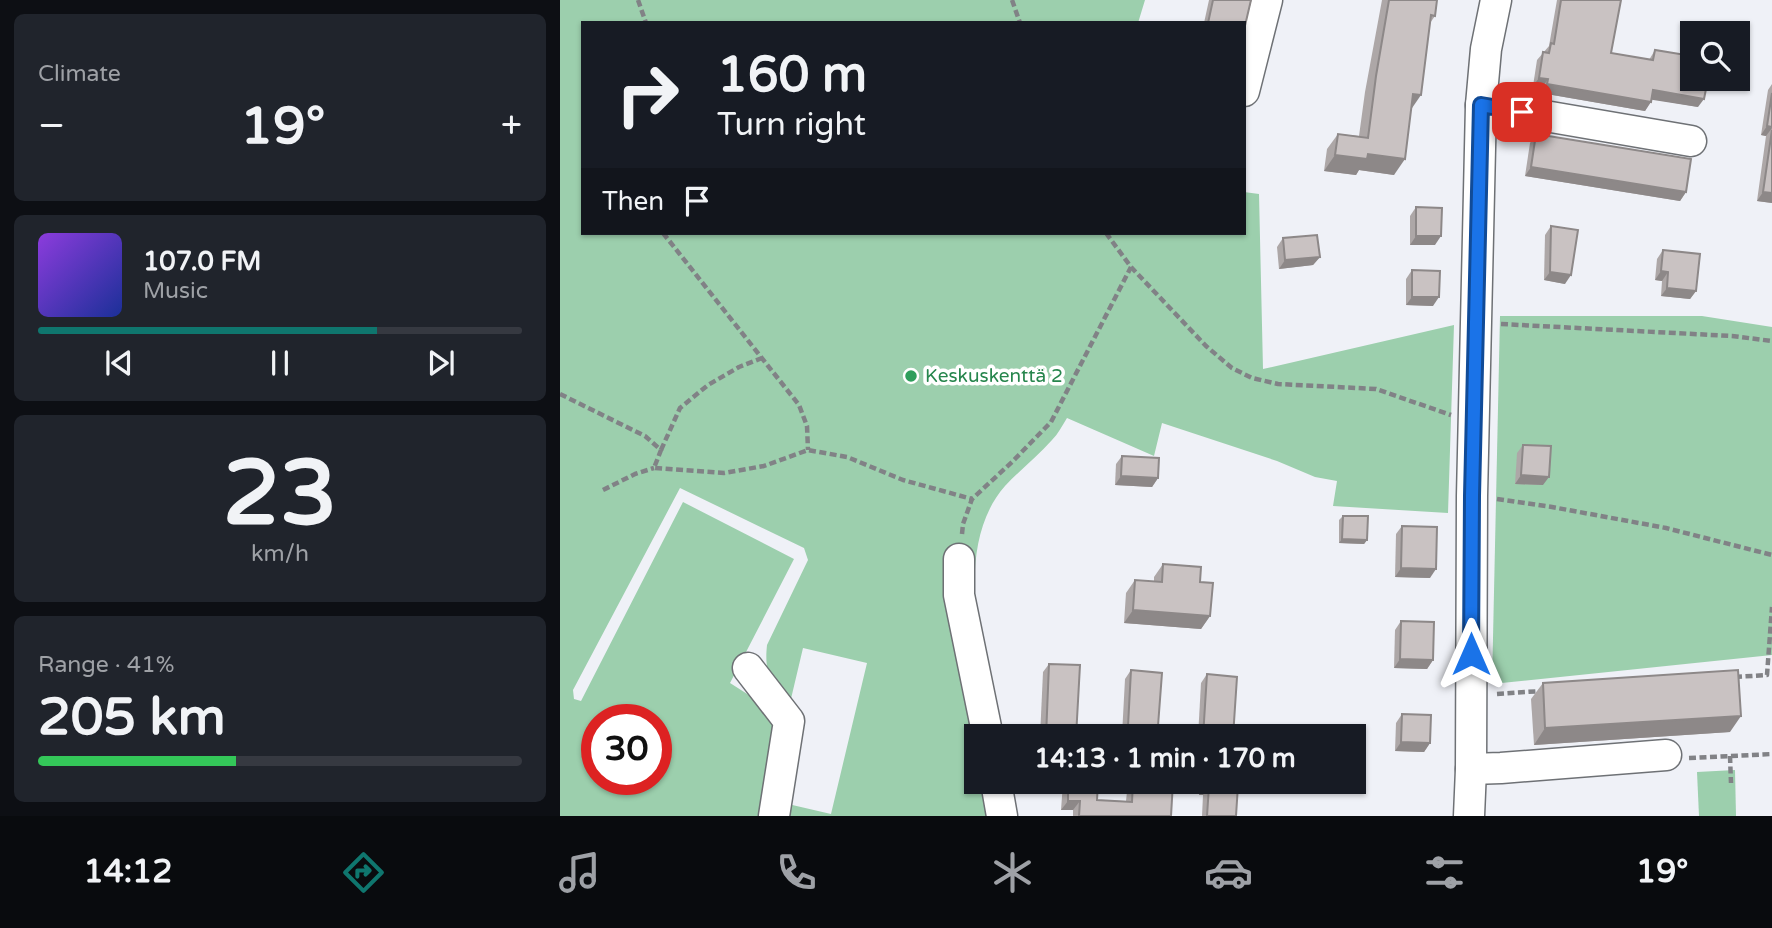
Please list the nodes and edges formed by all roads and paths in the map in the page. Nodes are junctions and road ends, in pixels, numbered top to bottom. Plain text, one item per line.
1 (638, 0) edge
2 (1012, 0) edge
3 (1267, 0) edge
4 (1496, 0) edge
5 (645, 21) edge
6 (1019, 21) edge
7 (1246, 84) edge
8 (1481, 105) junction
9 (1691, 141) dead end
10 (665, 235) edge
11 (1107, 235) edge
12 (1131, 267) junction
13 (1477, 323) junction
14 (1772, 341) edge
15 (762, 358) junction
16 (560, 394) edge
17 (1456, 416) dead end
18 (661, 450) junction
19 (808, 450) junction
20 (654, 468) junction
21 (603, 490) dead end
22 (1472, 496) junction
23 (972, 499) junction
24 (1772, 555) edge
25 (959, 559) joint
26 (1772, 607) edge
27 (748, 668) dead end
28 (1727, 678) edge
29 (1552, 690) edge
30 (1485, 695) dead end
31 (985, 724) edge
32 (1772, 754) edge
33 (1666, 755) joint
34 (1730, 756) junction
35 (1471, 769) junction
36 (1731, 783) dead end
37 (998, 794) edge
38 (774, 816) edge
39 (1002, 816) edge
40 (1469, 816) edge

1 - 5 path
2 - 6 path
3 - 7 street
4 - 8 street
8 - 9 street
8 - 13 street
10 - 15 path
11 - 12 path
12 - 17 path
12 - 23 path
13 - 14 path
13 - 22 street
15 - 18 path
15 - 19 path
16 - 18 path
18 - 20 path
19 - 20 path
19 - 23 path
20 - 21 path
22 - 24 path
22 - 35 street
23 - 25 path
25 - 31 street
26 - 28 path
27 - 38 street
29 - 30 path
32 - 34 path
33 - 34 path
33 - 35 street
34 - 36 path
35 - 40 street
37 - 39 street

